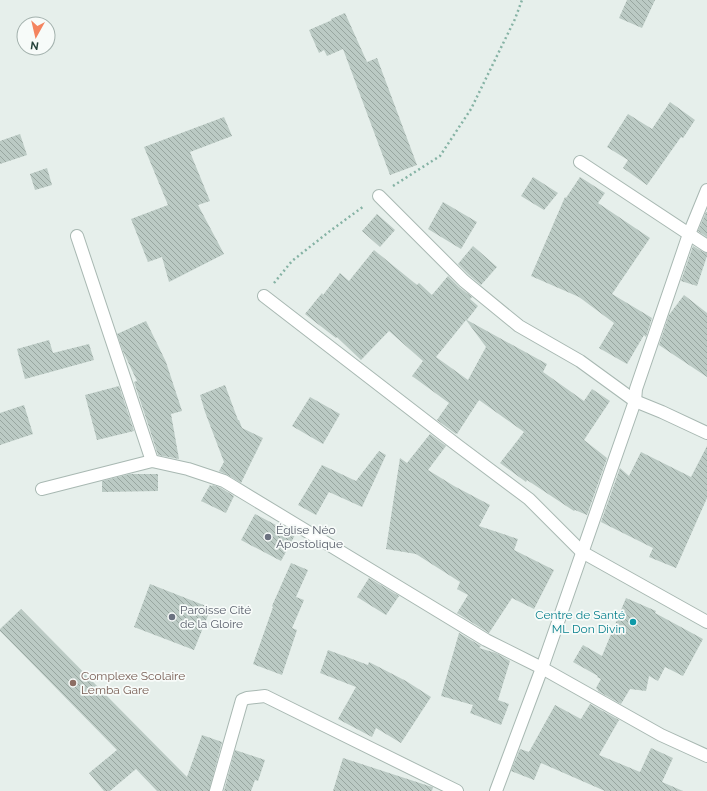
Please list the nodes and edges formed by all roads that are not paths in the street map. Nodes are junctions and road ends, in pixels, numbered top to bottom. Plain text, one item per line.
1 (580, 162) dead end
2 (707, 190) edge
3 (379, 196) road end
4 (689, 234) junction
5 (77, 236) dead end
6 (707, 246) edge
7 (264, 296) road end
8 (635, 401) junction
9 (707, 433) edge
10 (152, 461) junction
11 (42, 489) dead end
12 (582, 552) junction
13 (707, 622) edge
14 (542, 668) junction
15 (707, 756) edge
16 (216, 791) edge
17 (457, 791) edge
18 (496, 791) edge

1 - 4 street
2 - 4 street
3 - 8 street
4 - 6 street
4 - 8 street
5 - 10 street
7 - 12 street
8 - 9 street
8 - 12 street
10 - 11 street
10 - 14 street
12 - 13 street
12 - 14 street
14 - 15 street
14 - 18 street
16 - 17 street

